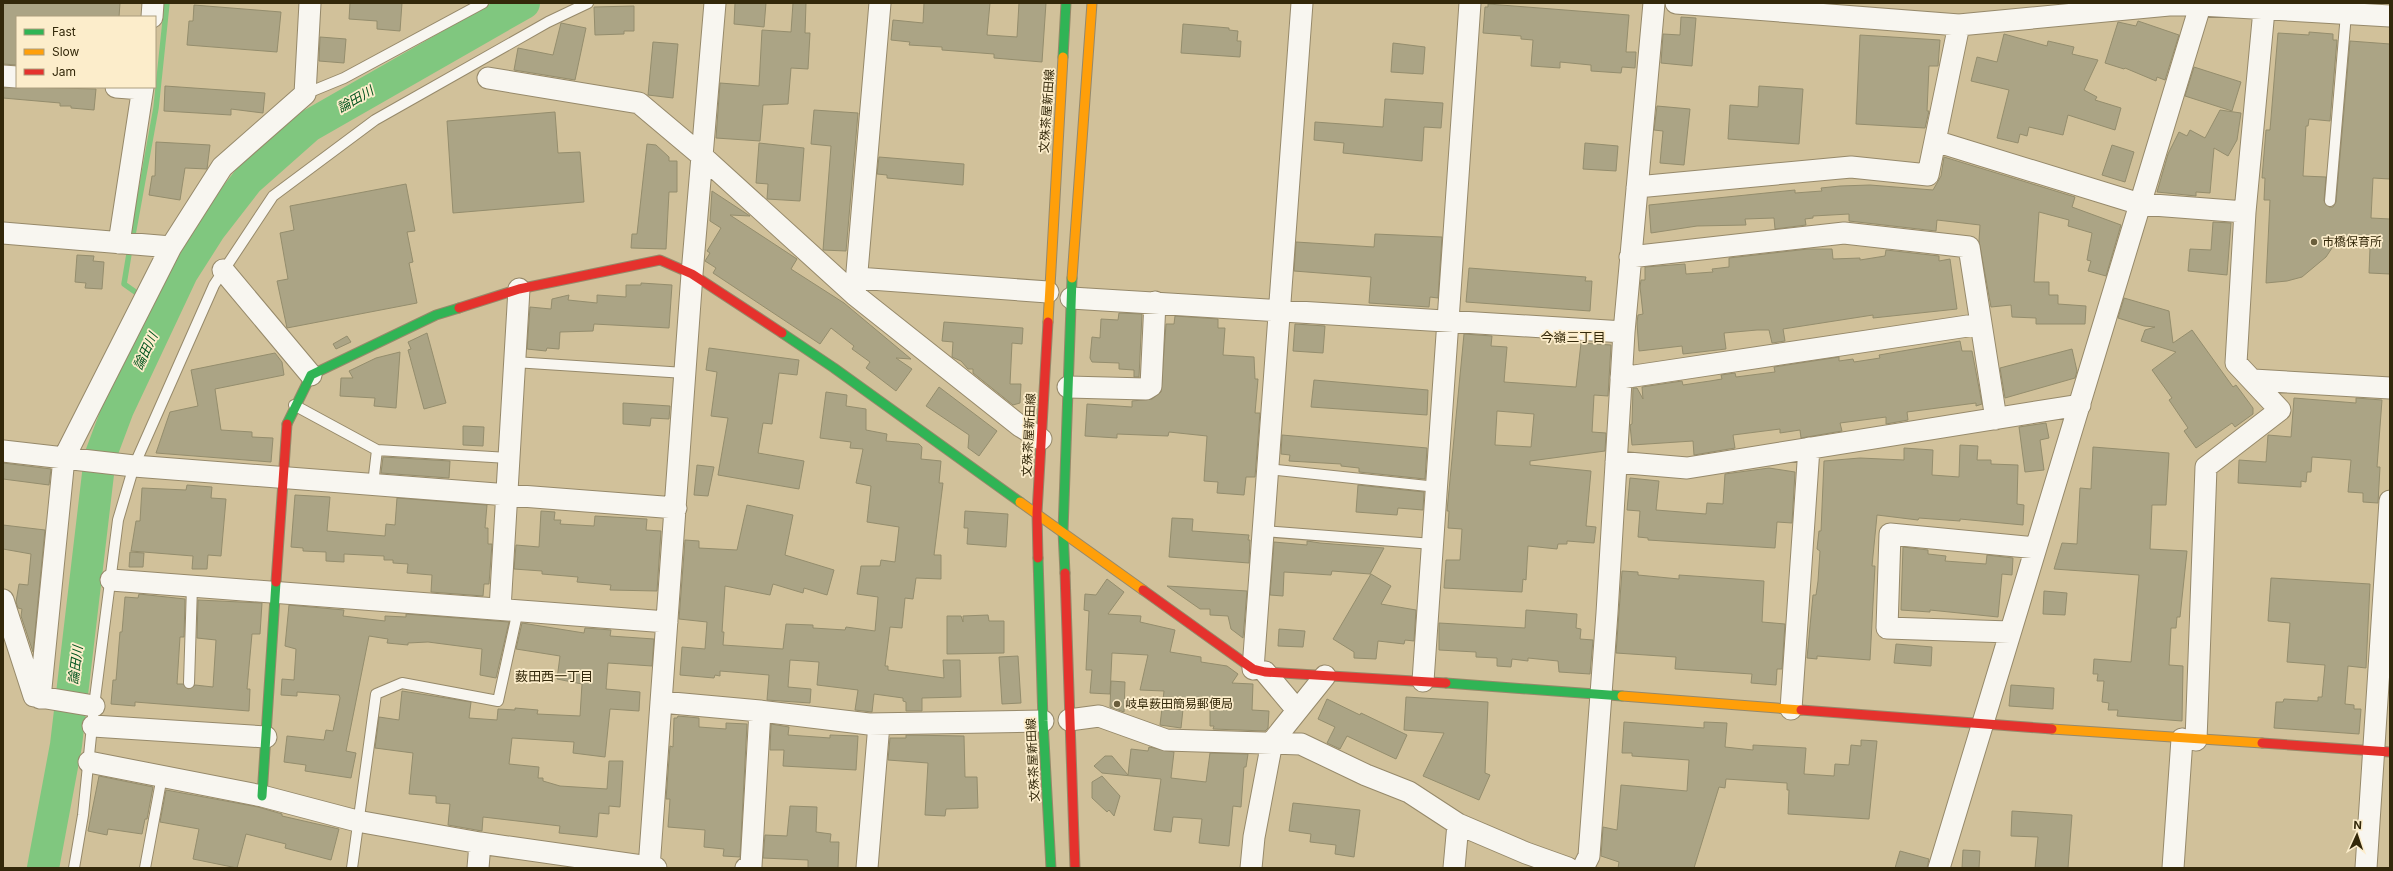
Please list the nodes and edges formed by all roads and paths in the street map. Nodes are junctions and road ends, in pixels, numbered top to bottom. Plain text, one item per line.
1 (153, 3) edge
2 (310, 3) edge
3 (483, 3) edge
4 (588, 3) edge
5 (715, 3) edge
6 (880, 3) edge
7 (1066, 3) edge
8 (1092, 3) edge
9 (1302, 3) edge
10 (1470, 3) edge
11 (1654, 3) edge
12 (1676, 3) edge
13 (1705, 4) edge
14 (2201, 4) edge
15 (2052, 10) edge
16 (2264, 10) junction
17 (2346, 14) junction
18 (152, 16) edge
19 (2390, 16) edge
20 (1959, 25) junction
21 (3, 76) edge
22 (16, 78) edge
23 (488, 78) dead end
24 (142, 88) edge
25 (305, 94) junction
26 (1935, 141) junction
27 (702, 156) junction
28 (1637, 188) junction
29 (2330, 202) dead end
30 (2140, 204) junction
31 (2246, 212) junction
32 (3, 233) edge
33 (119, 243) junction
34 (171, 248) junction
35 (1630, 257) junction
36 (223, 270) junction
37 (692, 274) junction
38 (856, 286) junction
39 (519, 289) junction
40 (1048, 292) junction
41 (1071, 298) junction
42 (1155, 302) junction
43 (1278, 309) junction
44 (1449, 321) junction
45 (1981, 324) junction
46 (1624, 332) junction
47 (514, 362) junction
48 (685, 373) junction
49 (311, 375) junction
50 (1621, 378) junction
51 (2253, 380) junction
52 (1068, 387) junction
53 (2390, 388) edge
54 (2080, 405) junction
55 (294, 406) junction
56 (1996, 419) junction
57 (1041, 439) junction
58 (1809, 448) junction
59 (377, 450) junction
60 (3, 451) edge
61 (508, 458) junction
62 (69, 459) junction
63 (1616, 462) junction
64 (134, 466) junction
65 (1267, 469) junction
66 (284, 478) junction
67 (373, 484) junction
68 (1437, 486) junction
69 (506, 495) junction
70 (2390, 501) edge
71 (676, 508) junction
72 (1037, 512) junction
73 (1063, 531) junction
74 (1262, 531) junction
75 (1433, 544) junction
76 (2036, 548) junction
77 (111, 580) junction
78 (192, 586) junction
79 (275, 592) junction
80 (3, 600) edge
81 (509, 610) junction
82 (667, 622) junction
83 (2010, 632) junction
84 (1259, 671) junction
85 (1325, 676) junction
86 (1423, 681) junction
87 (189, 683) dead end
88 (1600, 696) junction
89 (44, 699) junction
90 (661, 702) junction
91 (1791, 709) junction
92 (1297, 710) junction
93 (760, 711) junction
94 (94, 716) junction
95 (1069, 720) junction
96 (1043, 721) junction
97 (879, 724) junction
98 (1982, 724) junction
99 (266, 737) junction
100 (2189, 739) junction
101 (1272, 742) junction
102 (2382, 752) edge
103 (89, 762) junction
104 (162, 776) junction
105 (262, 796) junction
106 (357, 821) junction
107 (1458, 824) junction
108 (480, 843) junction
109 (74, 868) edge
110 (145, 868) edge
111 (352, 868) edge
112 (478, 868) edge
113 (651, 868) edge
114 (746, 868) edge
115 (867, 868) edge
116 (1052, 868) edge
117 (1075, 868) edge
118 (1251, 868) edge
119 (1454, 868) edge
120 (1568, 868) edge
121 (1583, 868) edge
122 (1939, 868) edge
123 (2173, 868) edge
124 (2366, 868) edge

1 - 18 street
2 - 25 street
3 - 25 lane
4 - 36 lane
5 - 27 street
6 - 38 street
7 - 40 street, 文殊茶屋新田線
8 - 41 street
9 - 43 street
10 - 44 street
11 - 28 street
12 - 13 street
13 - 20 street
14 - 15 street
14 - 16 street
14 - 30 street
15 - 20 street
16 - 17 street
16 - 31 street
17 - 19 street
17 - 29 lane
20 - 26 street
21 - 22 street
23 - 27 street
24 - 33 street
25 - 34 street
26 - 28 street
26 - 30 street
27 - 37 street
27 - 38 street
28 - 35 street
30 - 31 street
30 - 54 street
31 - 51 street
32 - 33 street
33 - 34 street
34 - 62 street
35 - 45 street
35 - 46 street
36 - 49 street
36 - 64 lane
37 - 39 street
37 - 48 street
37 - 72 street
38 - 40 street
38 - 57 street
39 - 47 street
39 - 49 street
40 - 57 street, 文殊茶屋新田線
41 - 42 street
41 - 52 street
42 - 43 street
42 - 52 street
43 - 44 street
43 - 65 street
44 - 46 street
44 - 68 street
45 - 50 street
45 - 56 street
46 - 50 street
47 - 48 lane
47 - 61 street
48 - 71 street
49 - 55 street
50 - 63 street
51 - 53 street
51 - 100 street
52 - 73 street
54 - 56 street
54 - 76 street
55 - 59 lane
55 - 66 street
56 - 58 street
57 - 72 street, 文殊茶屋新田線
58 - 63 street
58 - 91 street
59 - 61 lane
59 - 67 lane
60 - 62 street
61 - 69 street
62 - 64 street
62 - 89 street
63 - 88 street
64 - 66 street
64 - 77 lane
65 - 68 lane
65 - 74 street
66 - 67 street
66 - 79 street
67 - 69 street
68 - 75 street
69 - 71 street
69 - 81 street
70 - 102 street
71 - 82 street
72 - 73 street
72 - 96 street, 文殊茶屋新田線
73 - 84 street
73 - 95 street
74 - 75 lane
74 - 84 street
75 - 86 street
76 - 83 street
76 - 83 street
77 - 78 street
77 - 94 lane
78 - 79 street
78 - 87 lane
79 - 81 street
79 - 99 street
80 - 89 street
81 - 82 street
81 - 106 lane
82 - 90 street
83 - 98 street
84 - 85 street
84 - 92 street
85 - 86 street
85 - 92 street
86 - 88 street
88 - 91 street
88 - 121 street
89 - 94 street
90 - 93 street
90 - 113 street
91 - 98 street
92 - 101 street
93 - 97 street
93 - 114 street
94 - 99 street
94 - 103 lane
95 - 101 street
95 - 117 street
96 - 97 street
96 - 116 street, 文殊茶屋新田線
97 - 115 street
98 - 100 street
98 - 122 street
99 - 105 street
100 - 102 street
100 - 123 street
101 - 107 street
101 - 118 street
102 - 124 street
103 - 104 street
103 - 109 lane
104 - 105 street
104 - 110 lane
105 - 106 street
106 - 108 street
106 - 111 lane
107 - 119 street
107 - 120 street
108 - 112 street
108 - 113 street

